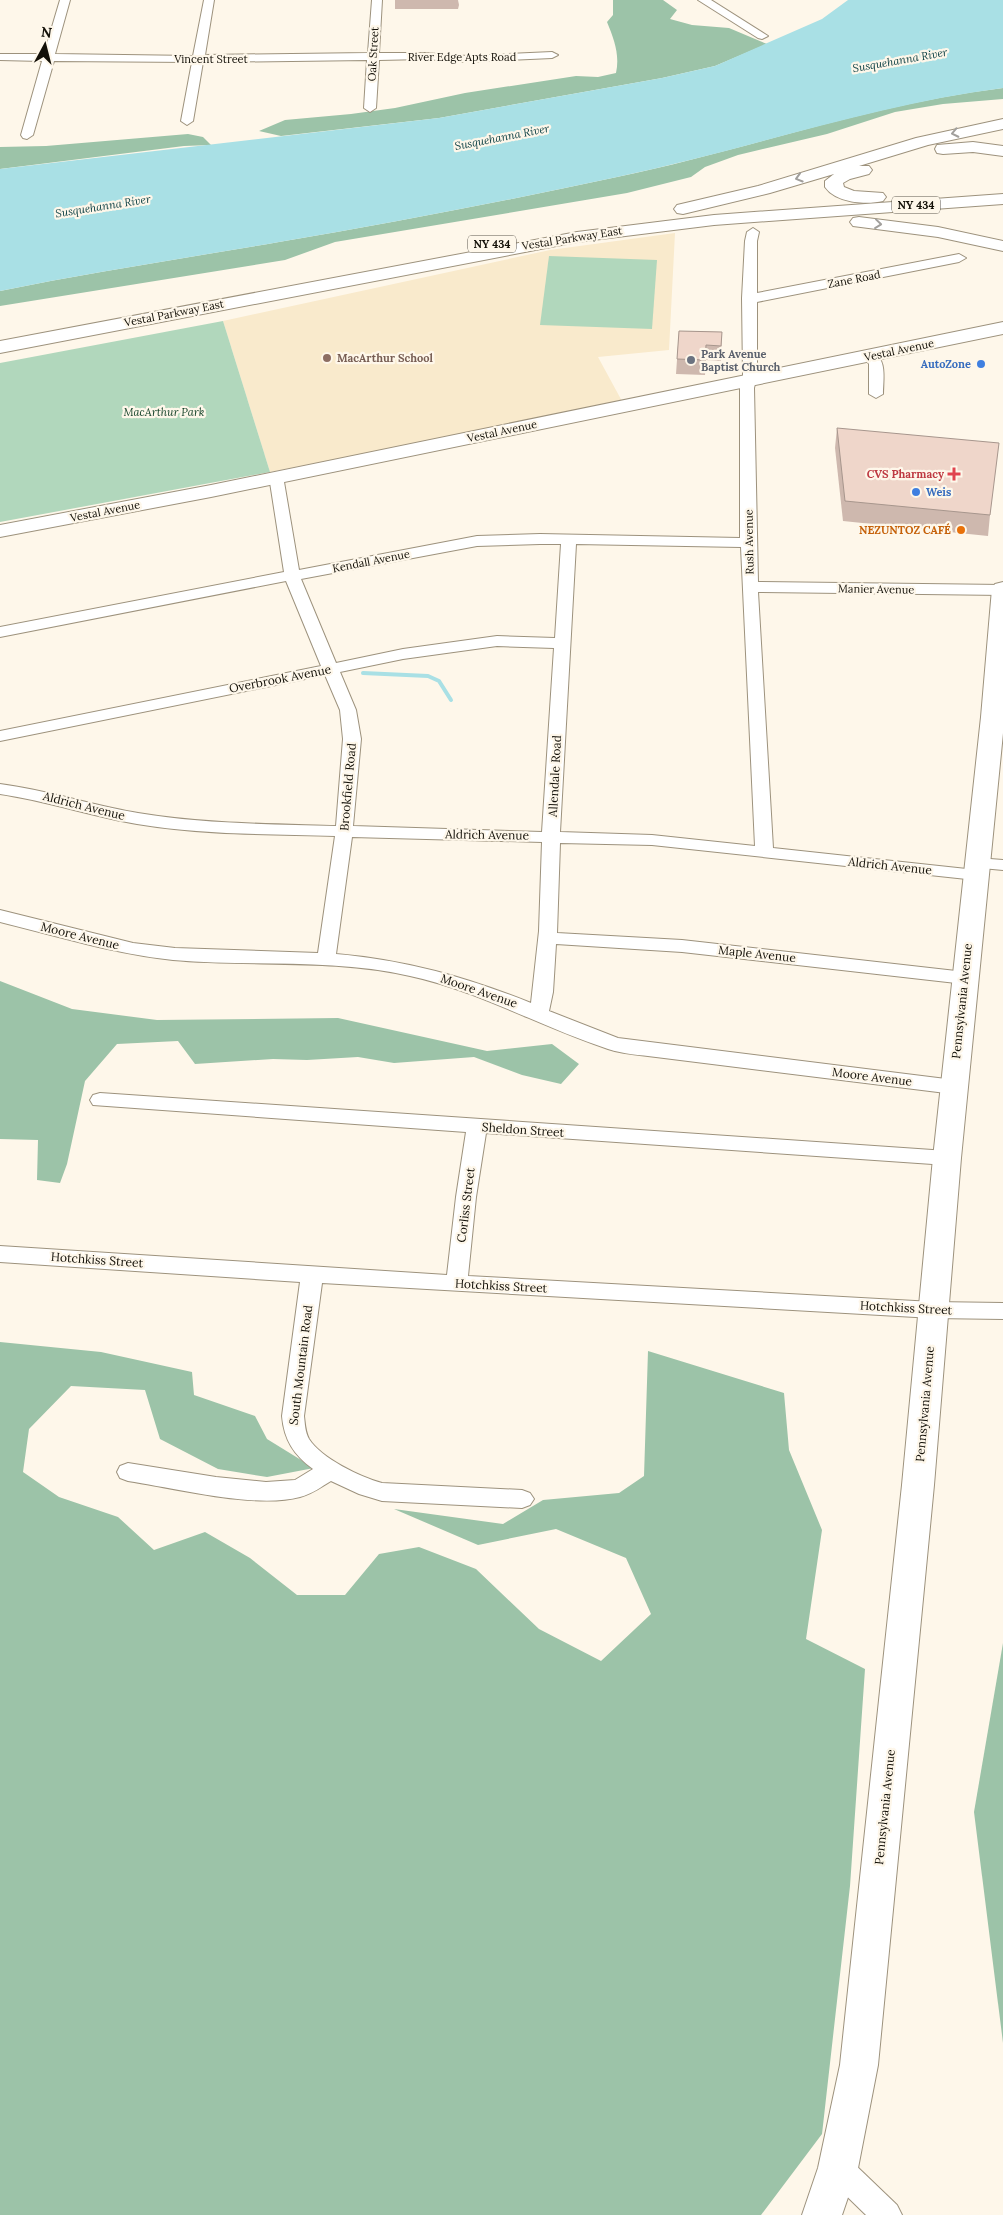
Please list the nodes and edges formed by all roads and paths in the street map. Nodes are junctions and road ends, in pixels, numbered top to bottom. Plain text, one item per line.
1 (65, 0) edge
2 (208, 0) edge
3 (376, 0) edge
4 (703, 0) edge
5 (762, 36) dead end
6 (552, 55) dead end
7 (0, 57) edge
8 (49, 58) junction
9 (372, 58) junction
10 (198, 59) junction
11 (370, 108) dead end
12 (188, 121) dead end
13 (1003, 124) edge
14 (27, 135) dead end
15 (1003, 151) edge
16 (1003, 192) edge
17 (953, 195) junction
18 (1003, 199) edge
19 (757, 225) junction
20 (573, 230) junction
21 (1003, 246) edge
22 (959, 258) dead end
23 (749, 298) junction
24 (1003, 328) edge
25 (0, 339) edge
26 (0, 348) edge
27 (870, 356) junction
28 (748, 382) junction
29 (876, 394) dead end
30 (276, 476) junction
31 (0, 531) edge
32 (569, 540) junction
33 (748, 544) junction
34 (292, 576) junction
35 (750, 587) junction
36 (1003, 590) edge
37 (0, 632) edge
38 (562, 642) junction
39 (332, 669) junction
40 (0, 736) edge
41 (0, 789) edge
42 (344, 832) junction
43 (551, 837) junction
44 (764, 852) junction
45 (985, 868) edge
46 (0, 916) edge
47 (548, 938) junction
48 (326, 960) junction
49 (965, 978) junction
50 (539, 1012) junction
51 (954, 1087) junction
52 (100, 1100) dead end
53 (477, 1127) junction
54 (946, 1158) junction
55 (0, 1254) edge
56 (312, 1276) junction
57 (457, 1284) junction
58 (933, 1310) junction
59 (1003, 1311) edge
60 (330, 1470) junction
61 (128, 1472) dead end
62 (522, 1499) dead end
63 (838, 2168) junction
64 (822, 2215) edge
65 (888, 2215) edge

1 - 8 street
2 - 10 street
3 - 9 street, Oak Street
4 - 5 street
6 - 9 street, River Edge Apts Road
7 - 8 street, Vincent Street
8 - 10 street, Vincent Street
8 - 14 street
9 - 10 street, Vincent Street
9 - 11 street, Oak Street
10 - 12 street
13 -> 20 main road
15 - 17 main road
16 - 17 main road, Vestal Parkway East / NY 434
17 - 20 main road, Vestal Parkway East / NY 434
18 - 19 main road, Vestal Parkway East / NY 434
19 -> 21 main road
19 - 23 street, Rush Avenue
19 - 26 main road, Vestal Parkway East / NY 434
20 - 25 main road, Vestal Parkway East / NY 434
22 - 23 street, Zane Road
23 - 28 street, Rush Avenue
24 - 27 main road, Vestal Avenue
27 - 28 main road, Vestal Avenue
27 - 29 street
28 - 30 main road, Vestal Avenue
28 - 33 street, Rush Avenue
30 - 31 main road, Vestal Avenue
30 - 34 street, Brookfield Road
32 - 33 street, Kendall Avenue
32 - 34 street, Kendall Avenue
32 - 38 street, Allendale Road
33 - 35 street, Rush Avenue
34 - 37 street, Kendall Avenue
34 - 39 street, Brookfield Road
35 - 36 street, Manier Avenue
35 - 44 street, Rush Avenue
36 - 45 main road, Pennsylvania Avenue
38 - 39 street, Overbrook Avenue
38 - 43 street, Allendale Road
39 - 40 street, Overbrook Avenue
39 - 42 street, Brookfield Road
41 - 42 street, Aldrich Avenue
42 - 43 street, Aldrich Avenue
42 - 48 street, Brookfield Road
43 - 44 street, Aldrich Avenue
43 - 47 street, Allendale Road
44 - 45 street, Aldrich Avenue
45 - 49 main road, Pennsylvania Avenue
46 - 48 street, Moore Avenue
47 - 49 street, Maple Avenue
47 - 50 street, Allendale Road
48 - 50 street, Moore Avenue
49 - 51 main road, Pennsylvania Avenue
50 - 51 street, Moore Avenue
51 - 54 main road, Pennsylvania Avenue
52 - 53 street, Sheldon Street
53 - 54 street, Sheldon Street
53 - 57 street, Corliss Street
54 - 58 main road, Pennsylvania Avenue
55 - 56 street, Hotchkiss Street
56 - 57 street, Hotchkiss Street
56 - 60 street, South Mountain Road
57 - 58 street, Hotchkiss Street
58 - 59 street, Hotchkiss Street
58 - 63 main road, Pennsylvania Avenue
60 - 61 street
60 - 62 street, South Mountain Road
63 - 64 main road, Pennsylvania Avenue
63 - 65 street

